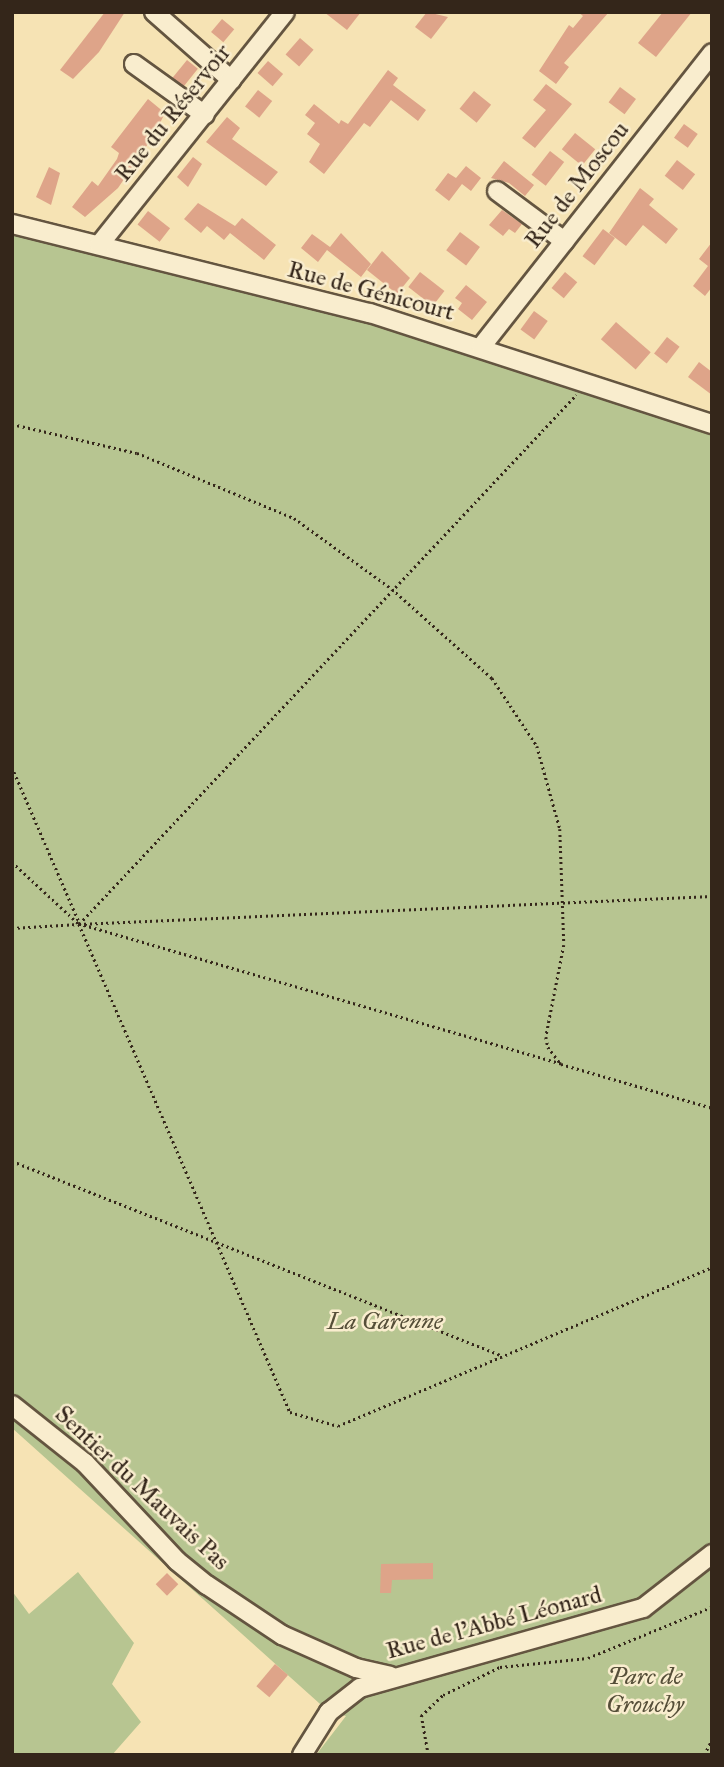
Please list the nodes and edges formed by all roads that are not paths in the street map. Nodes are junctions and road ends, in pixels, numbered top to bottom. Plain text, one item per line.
1 (154, 12) edge
2 (285, 12) edge
3 (712, 53) edge
4 (134, 64) dead end
5 (231, 80) junction
6 (205, 115) junction
7 (497, 191) dead end
8 (12, 224) edge
9 (564, 242) junction
10 (99, 245) junction
11 (481, 347) junction
12 (712, 424) edge
13 (12, 1405) edge
14 (712, 1554) edge
15 (390, 1676) junction
16 (302, 1755) edge

1 - 5 street
2 - 5 street, Rue du Réservoir
3 - 9 street, Rue de Moscou
4 - 6 street
5 - 6 street, Rue du Réservoir
6 - 10 street, Rue du Réservoir
7 - 9 street
8 - 10 street, Rue de Génicourt
9 - 11 street, Rue de Moscou
10 - 11 street, Rue de Génicourt
11 - 12 street, Rue de Génicourt
13 - 15 street, Sentier du Mauvais Pas
14 - 15 street, Rue de l'Abbé Léonard
15 - 16 street, Rue de l'Abbé Léonard

